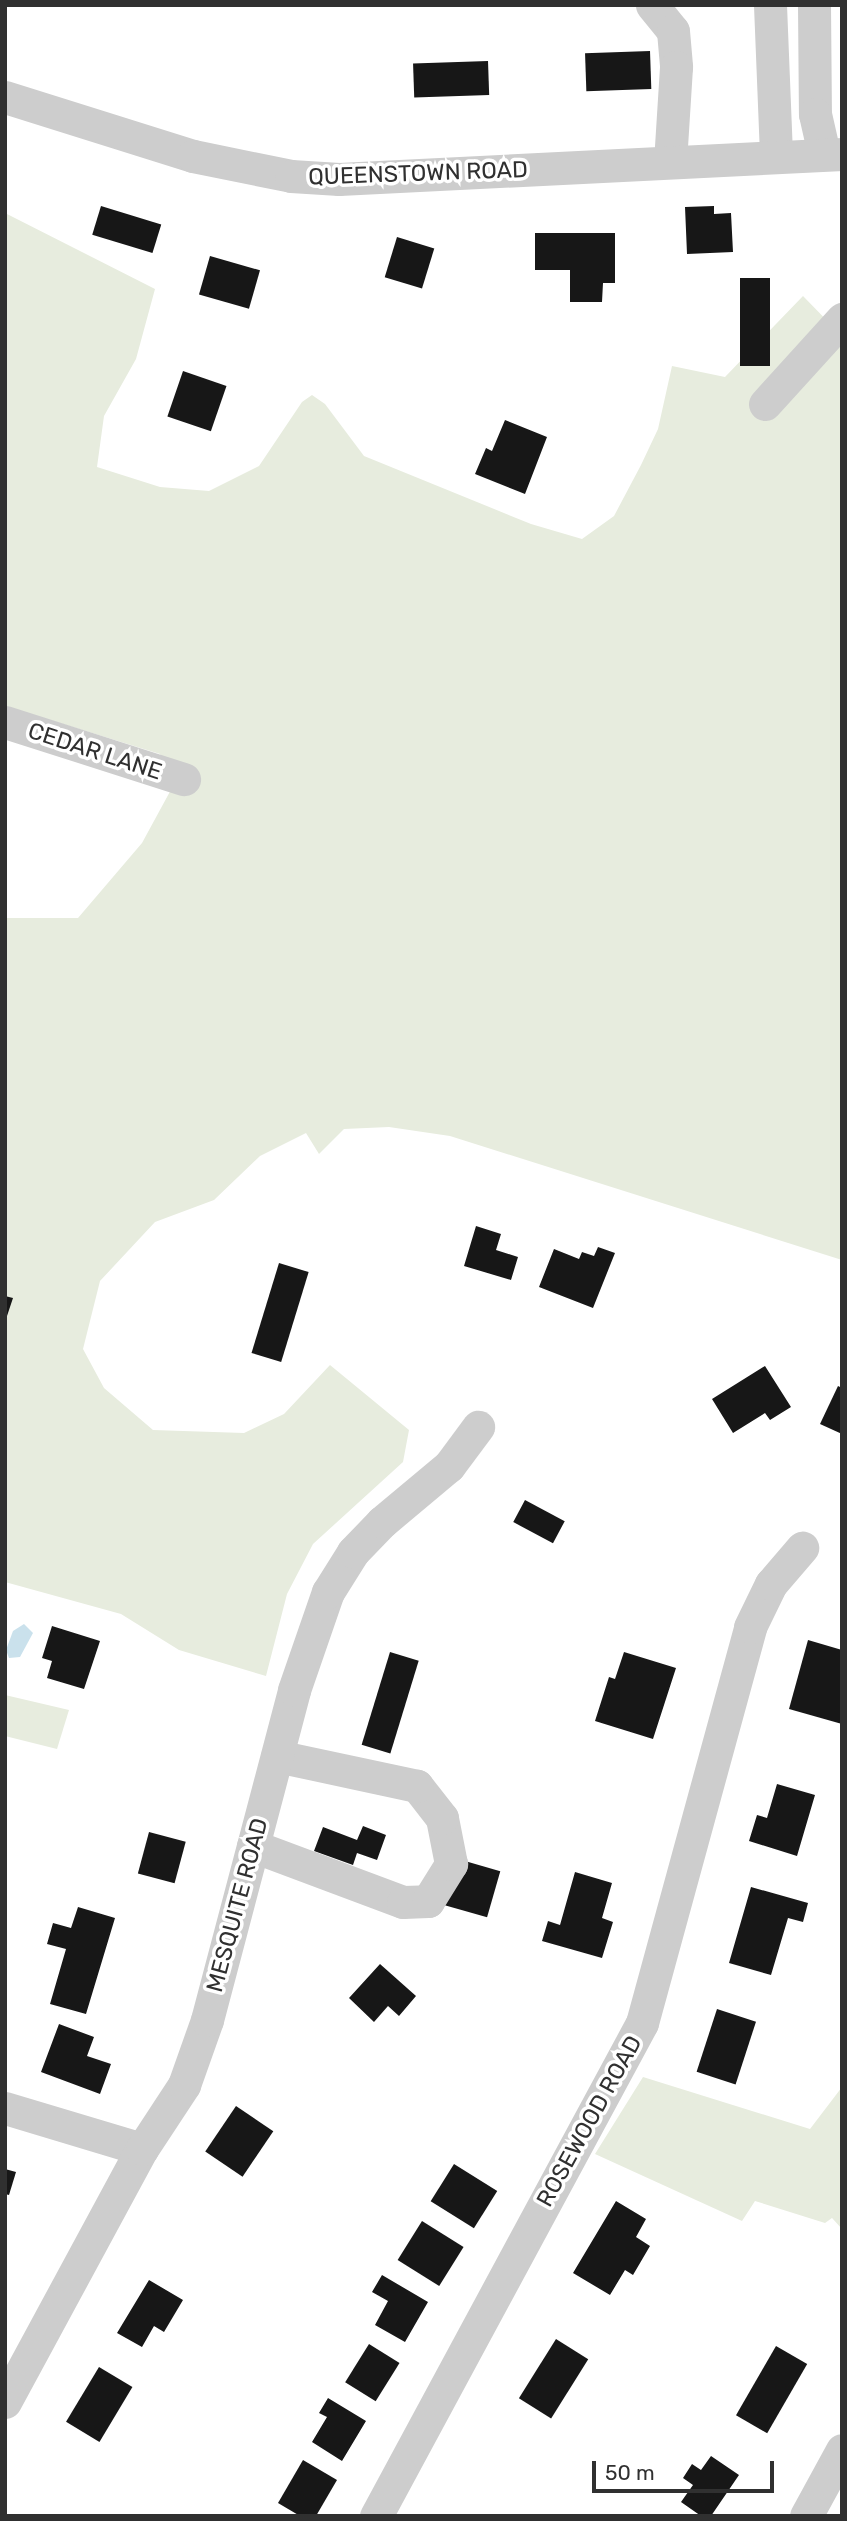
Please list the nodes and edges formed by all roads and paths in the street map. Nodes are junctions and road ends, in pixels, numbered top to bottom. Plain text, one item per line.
1 (652, 5) edge
2 (770, 5) edge
3 (814, 5) edge
4 (5, 97) edge
5 (773, 109) junction
6 (828, 154) edge
7 (776, 157) junction
8 (670, 162) junction
9 (842, 319) edge
10 (765, 404) dead end
11 (5, 722) edge
12 (184, 779) dead end
13 (478, 1427) dead end
14 (802, 1548) dead end
15 (277, 1756) junction
16 (253, 1846) junction
17 (5, 2108) edge
18 (142, 2149) junction
19 (5, 2402) edge
20 (842, 2451) edge
21 (376, 2516) edge
22 (806, 2516) edge

1 - 8 street
2 - 5 street
3 - 6 street
4 - 8 street, QUEENSTOWN ROAD
5 - 6 street
5 - 7 street
6 - 7 street, QUEENSTOWN ROAD
7 - 8 street, QUEENSTOWN ROAD
9 - 10 street
11 - 12 street, CEDAR LANE
13 - 15 street, MESQUITE ROAD
14 - 21 street, ROSEWOOD ROAD
15 - 16 street, MESQUITE ROAD
15 - 16 street
16 - 18 street, MESQUITE ROAD
17 - 18 street
18 - 19 street, MESQUITE ROAD
20 - 22 street

